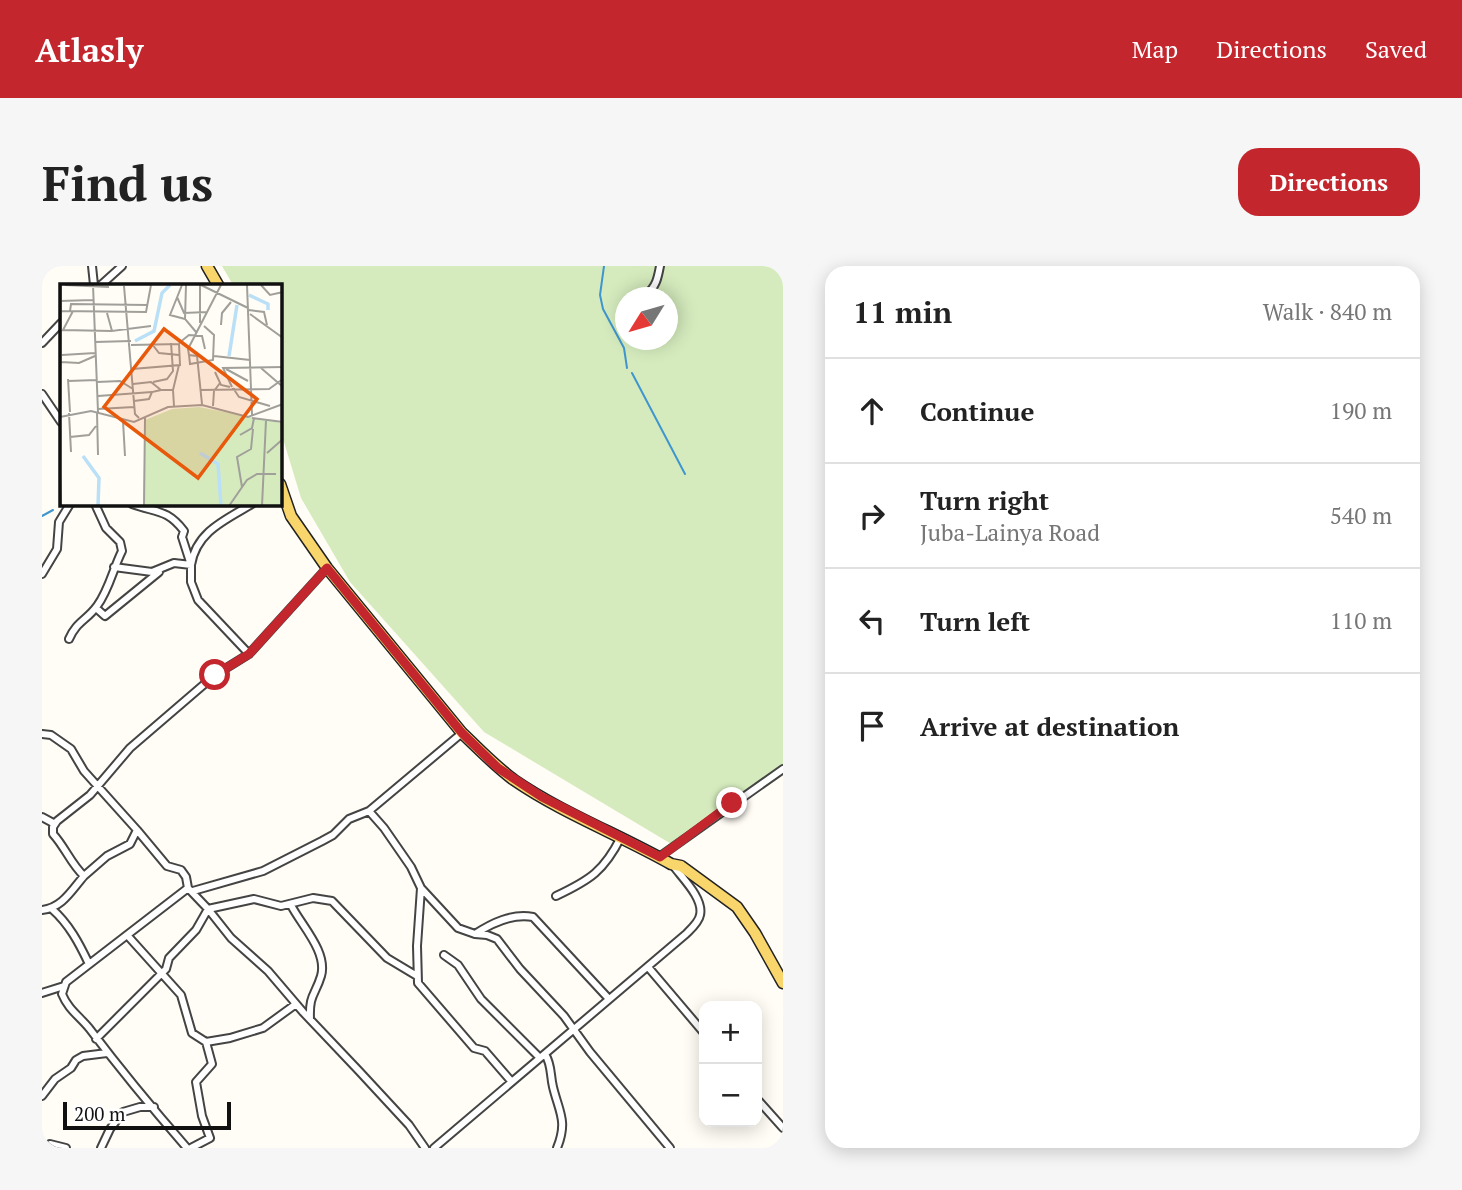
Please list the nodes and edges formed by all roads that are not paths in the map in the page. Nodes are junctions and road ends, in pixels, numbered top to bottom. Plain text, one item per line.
1 (92, 266) edge
2 (122, 266) edge
3 (207, 266) edge
4 (660, 266) edge
5 (93, 284) edge
6 (102, 284) edge
7 (217, 284) edge
8 (653, 287) edge
9 (60, 324) edge
10 (42, 344) edge
11 (42, 394) edge
12 (60, 421) edge
13 (283, 500) edge
14 (69, 506) edge
15 (96, 506) edge
16 (139, 506) edge
17 (248, 506) edge
18 (191, 565) junction
19 (166, 566) junction
20 (114, 567) junction
21 (327, 568) junction
22 (42, 574) edge
23 (96, 608) junction
24 (69, 639) dead end
25 (249, 654) junction
26 (462, 733) junction
27 (42, 734) edge
28 (783, 769) edge
29 (99, 785) junction
30 (369, 811) junction
31 (42, 817) edge
32 (55, 824) junction
33 (137, 830) junction
34 (621, 837) junction
35 (660, 857) junction
36 (671, 864) junction
37 (84, 876) junction
38 (421, 888) junction
39 (190, 890) junction
40 (556, 896) dead end
41 (291, 905) junction
42 (52, 909) junction
43 (208, 909) junction
44 (42, 910) edge
45 (475, 934) junction
46 (127, 935) junction
47 (444, 955) dead end
48 (89, 964) junction
49 (648, 967) junction
50 (161, 973) junction
51 (417, 976) junction
52 (782, 978) edge
53 (64, 986) junction
54 (43, 994) edge
55 (609, 999) junction
56 (296, 1004) junction
57 (310, 1020) junction
58 (574, 1027) junction
59 (699, 1027) edge
60 (96, 1039) junction
61 (206, 1042) junction
62 (107, 1053) junction
63 (542, 1056) junction
64 (510, 1081) junction
65 (44, 1087) edge
66 (42, 1096) edge
67 (762, 1105) edge
68 (154, 1108) junction
69 (783, 1128) edge
70 (45, 1148) edge
71 (66, 1148) edge
72 (101, 1148) edge
73 (189, 1148) edge
74 (425, 1148) edge
75 (434, 1148) edge
76 (557, 1148) edge
77 (670, 1148) edge

1 - 5 street
2 - 6 street
3 - 7 main road
4 - 8 street
9 - 10 street
11 - 12 street
13 - 21 main road
14 - 22 street
15 - 20 street
16 - 18 street
17 - 18 street
18 - 19 street
18 - 25 street
19 - 20 street
19 - 23 street
20 - 23 street
21 - 25 street
21 - 26 main road
23 - 24 street
25 - 29 street
26 - 30 street
26 - 34 main road
27 - 29 street
28 - 35 street
29 - 32 street
29 - 33 street
30 - 38 street
30 - 39 street
31 - 32 street
32 - 37 street
33 - 37 street
33 - 39 street
34 - 35 main road
34 - 40 street
35 - 36 main road
36 - 49 street
36 - 52 main road
37 - 42 street
38 - 45 street
38 - 51 street
39 - 43 street
39 - 46 street
41 - 43 street
41 - 51 street
41 - 57 street
42 - 44 street
42 - 48 street
43 - 50 street
43 - 56 street
45 - 55 street
45 - 58 street
46 - 48 street
46 - 50 street
47 - 63 street
48 - 53 street
49 - 55 street
49 - 59 street
50 - 60 street
50 - 61 street
51 - 64 street
53 - 54 street
53 - 60 street
55 - 58 street
56 - 57 street
56 - 61 street
57 - 74 street
58 - 63 street
58 - 77 street
60 - 62 street
61 - 73 street
62 - 65 street
62 - 68 street
63 - 64 street
63 - 76 street
64 - 75 street
65 - 66 street
67 - 69 street
68 - 72 street
68 - 73 street
70 - 71 street

